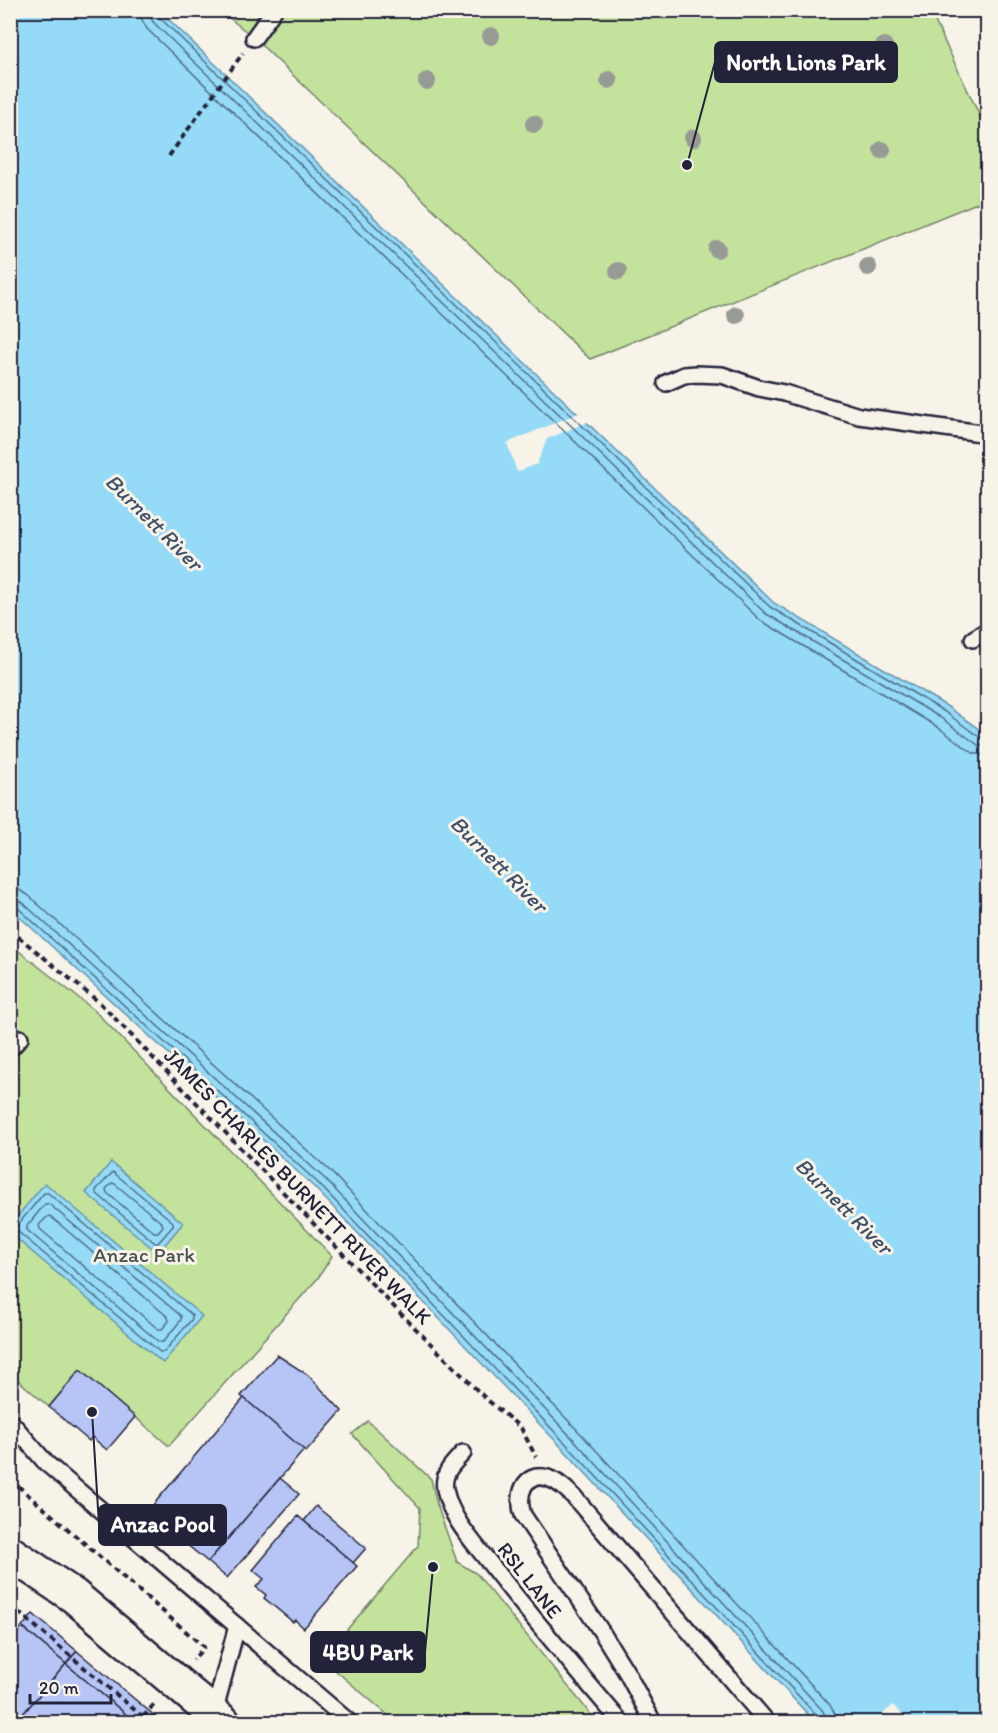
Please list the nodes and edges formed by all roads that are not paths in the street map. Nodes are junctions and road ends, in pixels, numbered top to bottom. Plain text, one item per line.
1 (274, 10) edge
2 (254, 38) road end
3 (666, 383) dead end
4 (987, 434) edge
5 (987, 630) edge
6 (973, 639) dead end
7 (10, 1421) edge
8 (463, 1453) dead end
9 (10, 1530) edge
10 (10, 1553) edge
11 (74, 1596) junction
12 (237, 1626) junction
13 (224, 1722) edge
14 (349, 1722) edge
15 (621, 1722) edge
16 (653, 1722) edge
17 (767, 1722) edge

1 - 2 lane
3 - 4 lane
5 - 6 lane
7 - 12 lane
8 - 15 lane, RSL LANE
9 - 11 main road
10 - 11 main road
11 - 13 main road
12 - 13 lane
12 - 14 lane
16 - 17 lane

